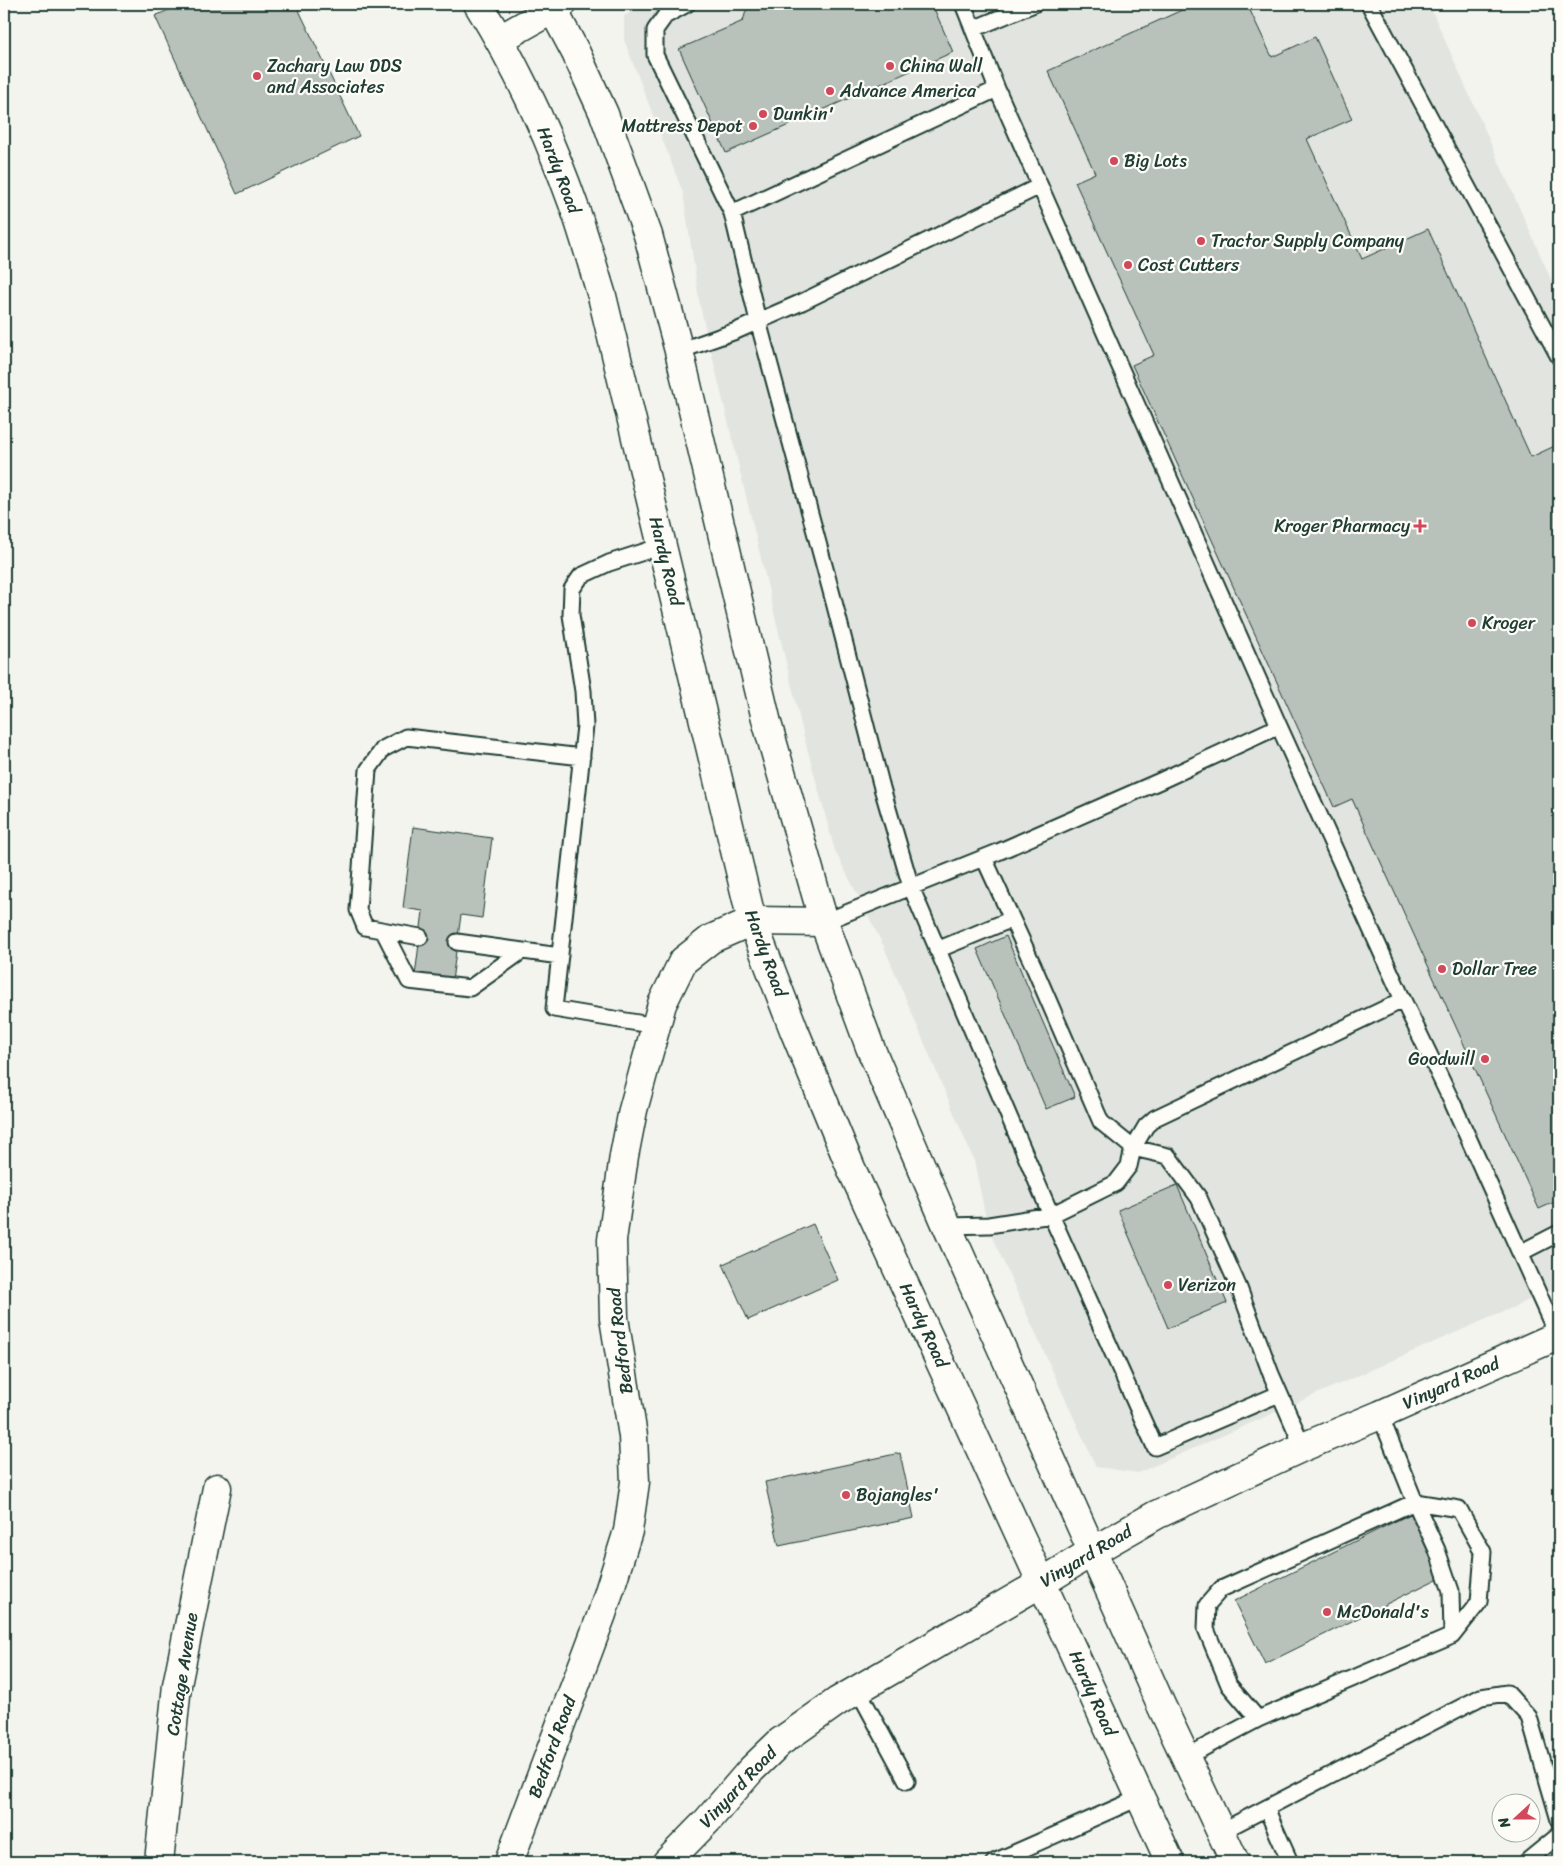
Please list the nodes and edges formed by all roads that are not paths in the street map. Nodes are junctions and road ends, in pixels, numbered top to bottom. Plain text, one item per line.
1 (478, 4) edge
2 (687, 4) edge
3 (963, 4) edge
4 (1034, 4) edge
5 (1369, 4) edge
6 (555, 5) edge
7 (973, 29) junction
8 (500, 39) junction
9 (997, 89) junction
10 (1040, 186) junction
11 (732, 213) junction
12 (758, 321) junction
13 (679, 351) junction
14 (1559, 357) edge
15 (662, 546) junction
16 (1279, 726) junction
17 (582, 757) junction
18 (984, 858) junction
19 (911, 887) junction
20 (1012, 918) junction
21 (752, 921) junction
22 (824, 922) junction
23 (384, 932) junction
24 (420, 937) dead end
25 (457, 942) dead end
26 (937, 950) junction
27 (522, 951) junction
28 (560, 956) junction
29 (1404, 1000) junction
30 (656, 1026) junction
31 (1133, 1148) junction
32 (1050, 1215) junction
33 (947, 1226) junction
34 (1559, 1233) edge
35 (1520, 1253) junction
36 (1558, 1335) edge
37 (1279, 1394) junction
38 (1380, 1415) junction
39 (1303, 1447) junction
40 (217, 1488) dead end
41 (1415, 1502) junction
42 (1093, 1551) junction
43 (1043, 1582) junction
44 (1452, 1636) junction
45 (858, 1690) junction
46 (1258, 1719) junction
47 (1186, 1757) junction
48 (907, 1782) dead end
49 (1140, 1797) junction
50 (1266, 1808) junction
51 (1559, 1820) edge
52 (1222, 1831) junction
53 (1559, 1835) edge
54 (159, 1862) edge
55 (509, 1862) edge
56 (667, 1862) edge
57 (994, 1862) edge
58 (1170, 1862) edge
59 (1235, 1862) edge
60 (1290, 1862) edge
61 (1526, 1862) edge

1 - 8 main road, Hardy Road
2 - 11 lane
3 - 7 lane
4 - 7 lane
5 - 14 lane
6 - 8 main road
6 - 13 main road
7 - 9 lane
8 - 15 main road, Hardy Road
9 - 10 lane
9 - 11 lane
10 - 12 lane
10 - 16 lane
11 - 12 lane
12 - 13 lane
12 - 19 lane
13 - 22 main road
15 - 17 lane
15 - 21 main road, Hardy Road
16 - 18 lane
16 - 29 lane
17 - 23 lane
17 - 28 lane
18 - 19 lane
18 - 20 lane
19 - 22 lane
19 - 26 lane
20 - 26 lane
20 - 31 lane
21 - 22 main road, Bedford Road
21 - 30 main road, Bedford Road
21 - 43 main road, Hardy Road
22 - 33 main road
23 - 24 lane
23 - 27 lane
25 - 27 lane
26 - 32 lane
27 - 28 lane
28 - 30 lane
29 - 31 lane
29 - 35 lane
30 - 55 main road, Bedford Road
31 - 32 lane
31 - 37 lane
32 - 33 lane
32 - 37 lane
33 - 42 main road
34 - 35 lane
35 - 36 lane
36 - 38 main road, Vinyard Road
37 - 39 lane
38 - 39 main road, Vinyard Road
38 - 41 lane
39 - 42 main road, Vinyard Road
40 - 54 main road, Cottage Avenue
41 - 44 lane
41 - 44 lane
41 - 46 lane
42 - 43 main road, Vinyard Road
42 - 47 main road
43 - 45 main road, Vinyard Road
43 - 49 main road, Hardy Road
44 - 46 lane
45 - 48 lane
45 - 56 main road, Vinyard Road
46 - 47 lane
47 - 52 main road
49 - 57 lane
49 - 58 main road, Hardy Road
50 - 51 lane
50 - 52 lane
50 - 60 lane
52 - 59 main road
53 - 61 lane

